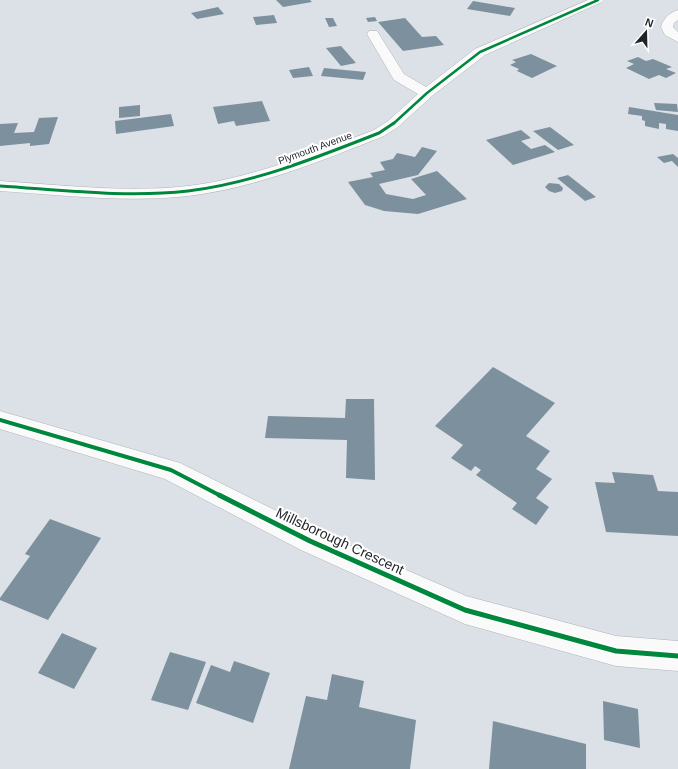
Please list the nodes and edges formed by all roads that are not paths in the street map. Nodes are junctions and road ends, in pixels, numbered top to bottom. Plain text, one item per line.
1 (598, 0) edge
2 (678, 14) edge
3 (373, 34) dead end
4 (678, 38) edge
5 (427, 92) junction
6 (0, 186) edge
7 (0, 420) edge
8 (678, 656) edge

1 - 5 street, Plymouth Avenue
2 - 4 street
3 - 5 street
5 - 6 street, Plymouth Avenue
7 - 8 street, Millsborough Crescent

